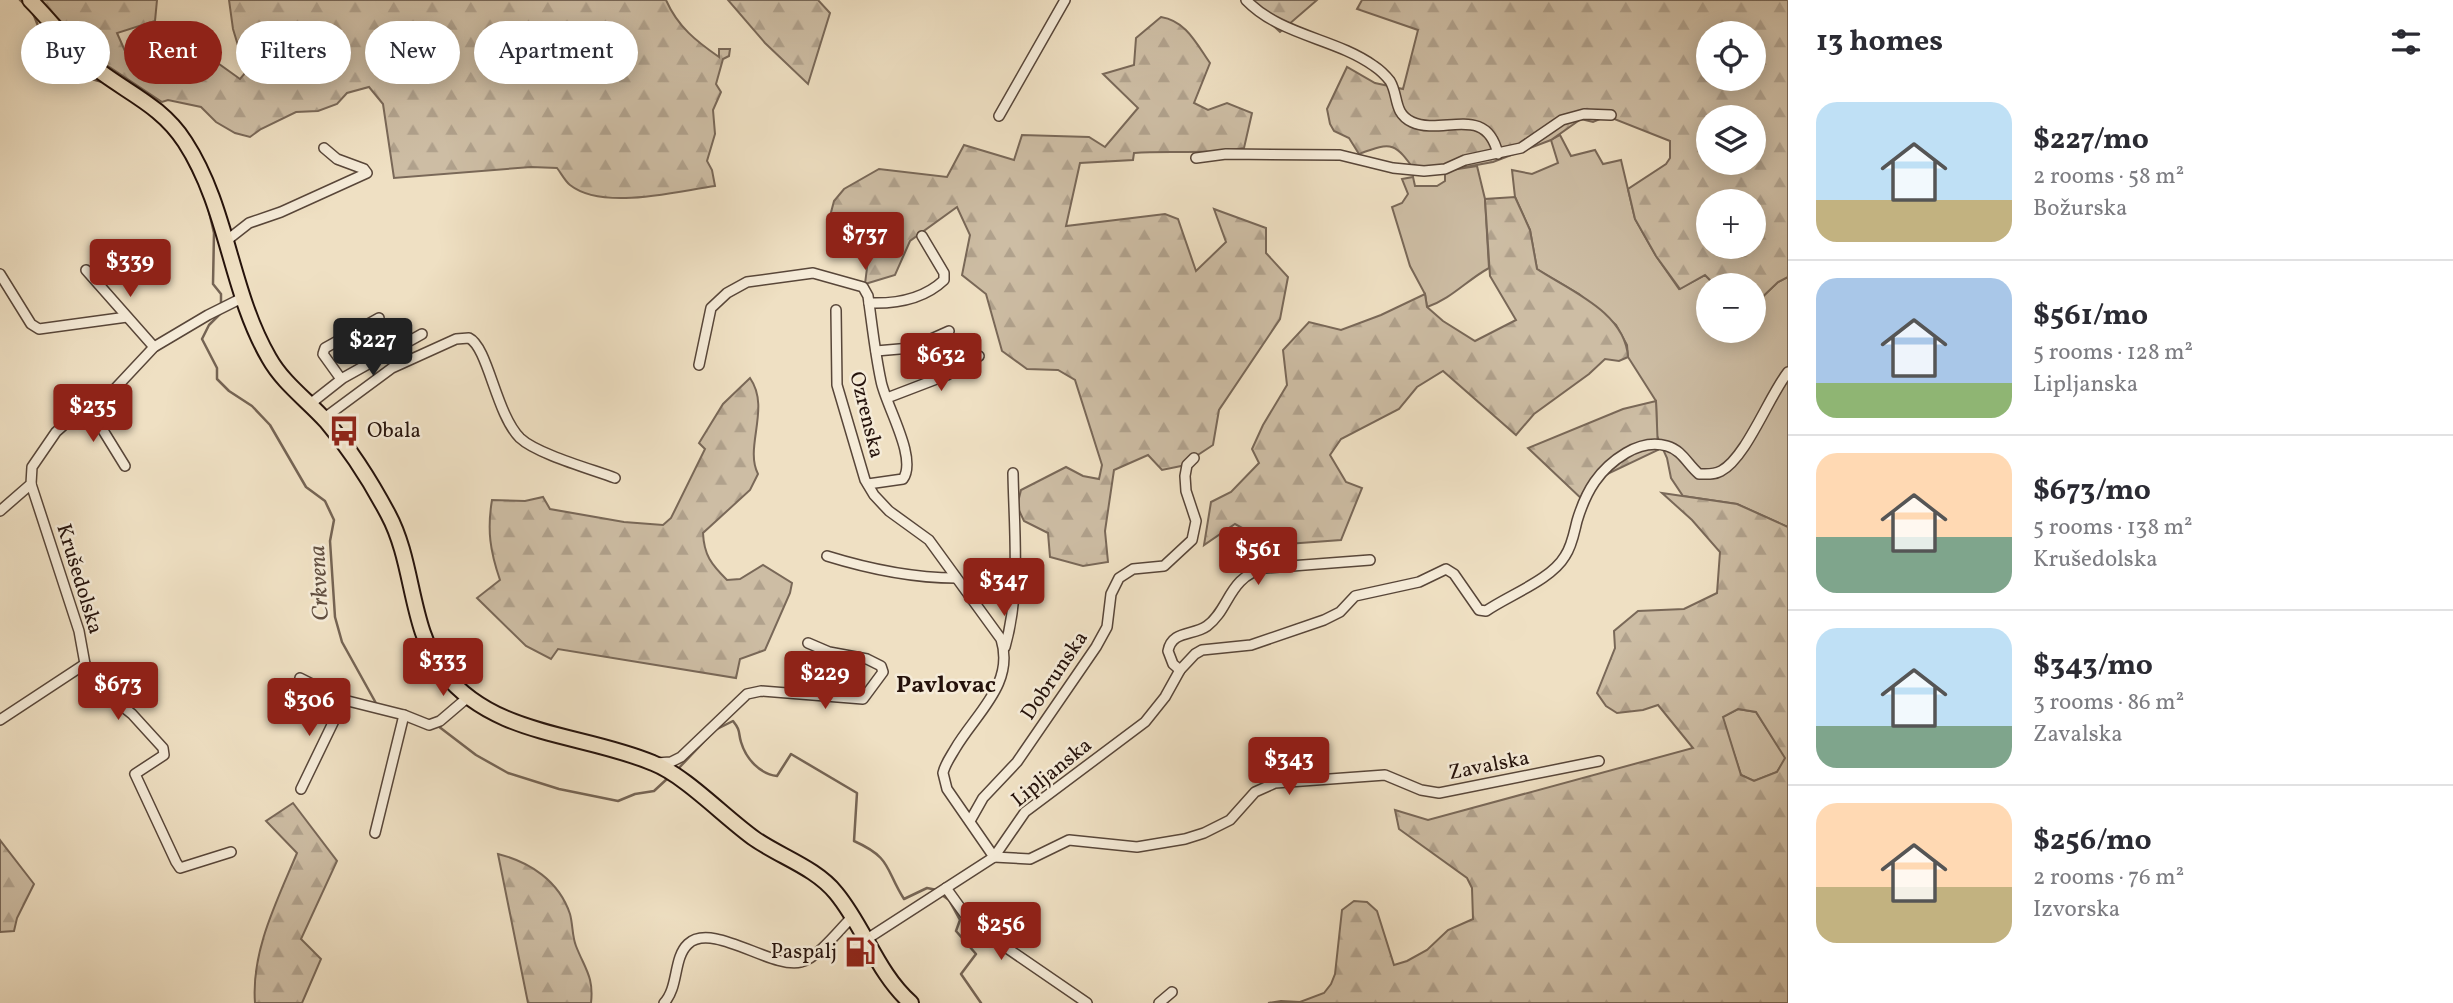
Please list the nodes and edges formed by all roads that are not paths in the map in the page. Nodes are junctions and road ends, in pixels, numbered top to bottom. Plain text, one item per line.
1 (30, 0) edge
2 (1065, 0) edge
3 (1246, 0) edge
4 (1611, 115) dead end
5 (999, 116) dead end
6 (324, 148) dead end
7 (1498, 154) junction
8 (1196, 158) dead end
9 (922, 236) dead end
10 (226, 241) junction
11 (86, 270) dead end
12 (0, 274) edge
13 (236, 301) junction
14 (869, 303) junction
15 (836, 310) dead end
16 (127, 317) junction
17 (379, 318) dead end
18 (949, 331) dead end
19 (422, 334) dead end
20 (154, 347) junction
21 (876, 351) junction
22 (979, 356) dead end
23 (699, 365) dead end
24 (1788, 372) edge
25 (341, 379) junction
26 (887, 398) junction
27 (310, 404) junction
28 (88, 406) junction
29 (323, 419) junction
30 (1194, 458) dead end
31 (125, 466) dead end
32 (1013, 473) dead end
33 (615, 478) dead end
34 (31, 484) junction
35 (868, 484) junction
36 (0, 511) edge
37 (827, 556) dead end
38 (1370, 560) dead end
39 (956, 578) junction
40 (808, 643) dead end
41 (1004, 648) junction
42 (85, 664) junction
43 (1180, 670) junction
44 (300, 678) dead end
45 (467, 698) junction
46 (344, 700) junction
47 (404, 715) junction
48 (0, 720) edge
49 (1599, 761) dead end
50 (659, 765) junction
51 (301, 789) dead end
52 (970, 821) junction
53 (375, 833) dead end
54 (231, 852) dead end
55 (994, 856) junction
56 (944, 889) junction
57 (853, 916) junction
58 (867, 939) junction
59 (1172, 992) dead end
60 (664, 1003) edge
61 (911, 1003) edge
62 (1087, 1003) edge
63 (1160, 1003) edge

1 - 10 main road
2 - 5 street
3 - 7 street
4 - 7 street
6 - 10 street
7 - 8 street
9 - 14 street
10 - 13 main road
11 - 16 street
12 - 16 street
13 - 20 street
13 - 27 main road
14 - 21 street, Ozrenska
14 - 23 street
15 - 35 street, Ozrenska
16 - 20 street
17 - 25 street
18 - 21 street, Ozrenska
19 - 25 street
20 - 28 street
21 - 26 street, Ozrenska
22 - 26 street, Ozrenska
24 - 43 street, Lipljanska
25 - 27 street
26 - 35 street, Ozrenska
27 - 29 main road
28 - 31 street
28 - 34 street
29 - 33 street
29 - 45 main road
30 - 52 street, Dobrunska
32 - 41 street
34 - 36 street
34 - 42 street, Krušedolska
35 - 39 street, Ozrenska
37 - 39 street
38 - 43 street
39 - 41 street, Ozrenska
40 - 50 street
41 - 52 street
42 - 48 street
42 - 54 street, Krušedolska
43 - 55 street, Lipljanska
44 - 46 street
45 - 47 street
45 - 50 main road
46 - 47 street
46 - 51 street
47 - 53 street
49 - 55 street, Zavalska
50 - 57 main road
52 - 55 street
55 - 56 street, Lipljanska
56 - 58 street, Lipljanska
56 - 62 street
57 - 58 main road
57 - 60 street
58 - 61 main road
59 - 63 street

